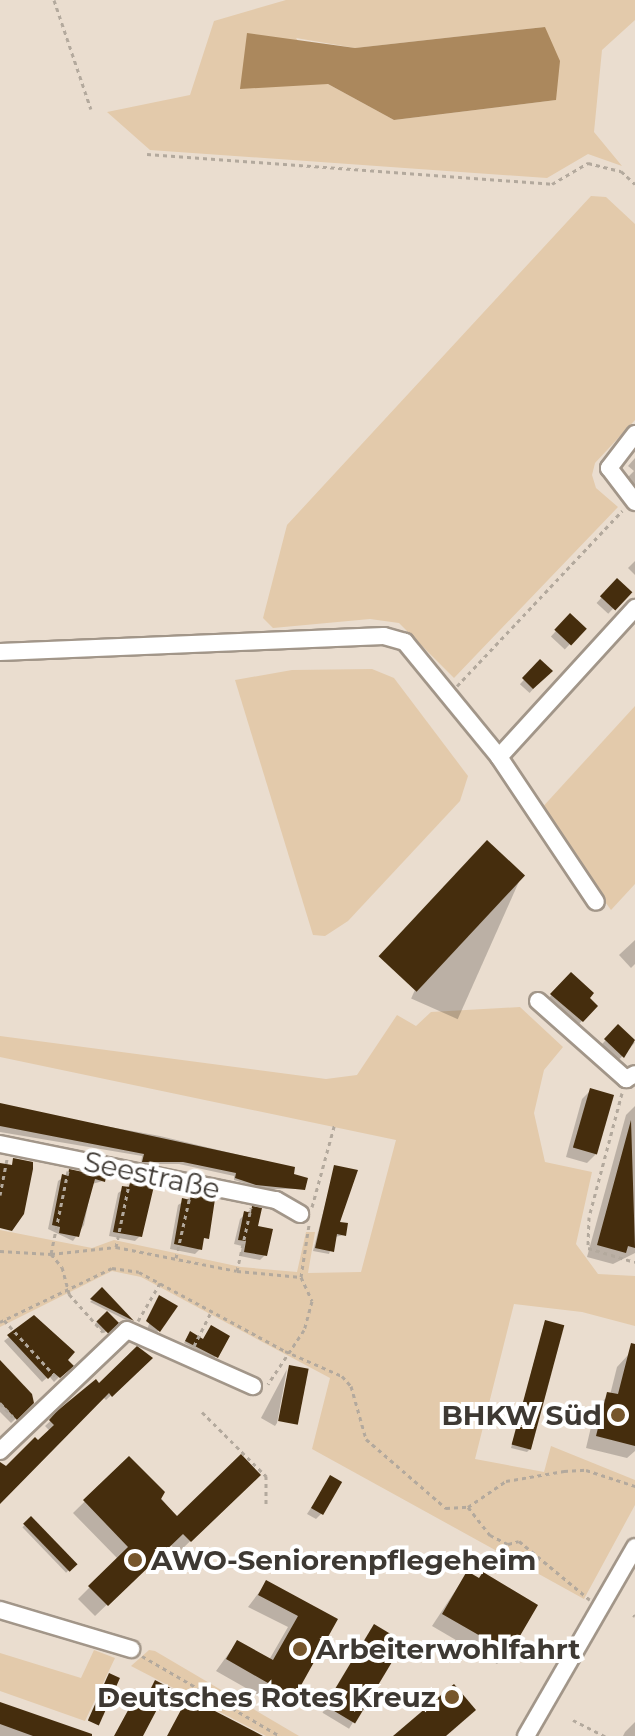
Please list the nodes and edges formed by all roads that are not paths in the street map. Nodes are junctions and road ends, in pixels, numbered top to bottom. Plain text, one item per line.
1 (635, 434) edge
2 (634, 501) edge
3 (635, 608) edge
4 (0, 652) edge
5 (499, 757) junction
6 (596, 902) dead end
7 (538, 1001) dead end
8 (630, 1077) edge
9 (5, 1145) edge
10 (300, 1214) road end
11 (253, 1386) road end
12 (0, 1451) edge
13 (635, 1547) edge
14 (0, 1610) edge
15 (131, 1649) road end
16 (526, 1736) edge

1 - 2 street
3 - 5 street
4 - 5 street
5 - 6 street
7 - 8 street
9 - 10 street, Seestraße
11 - 12 street
13 - 16 street
14 - 15 street

